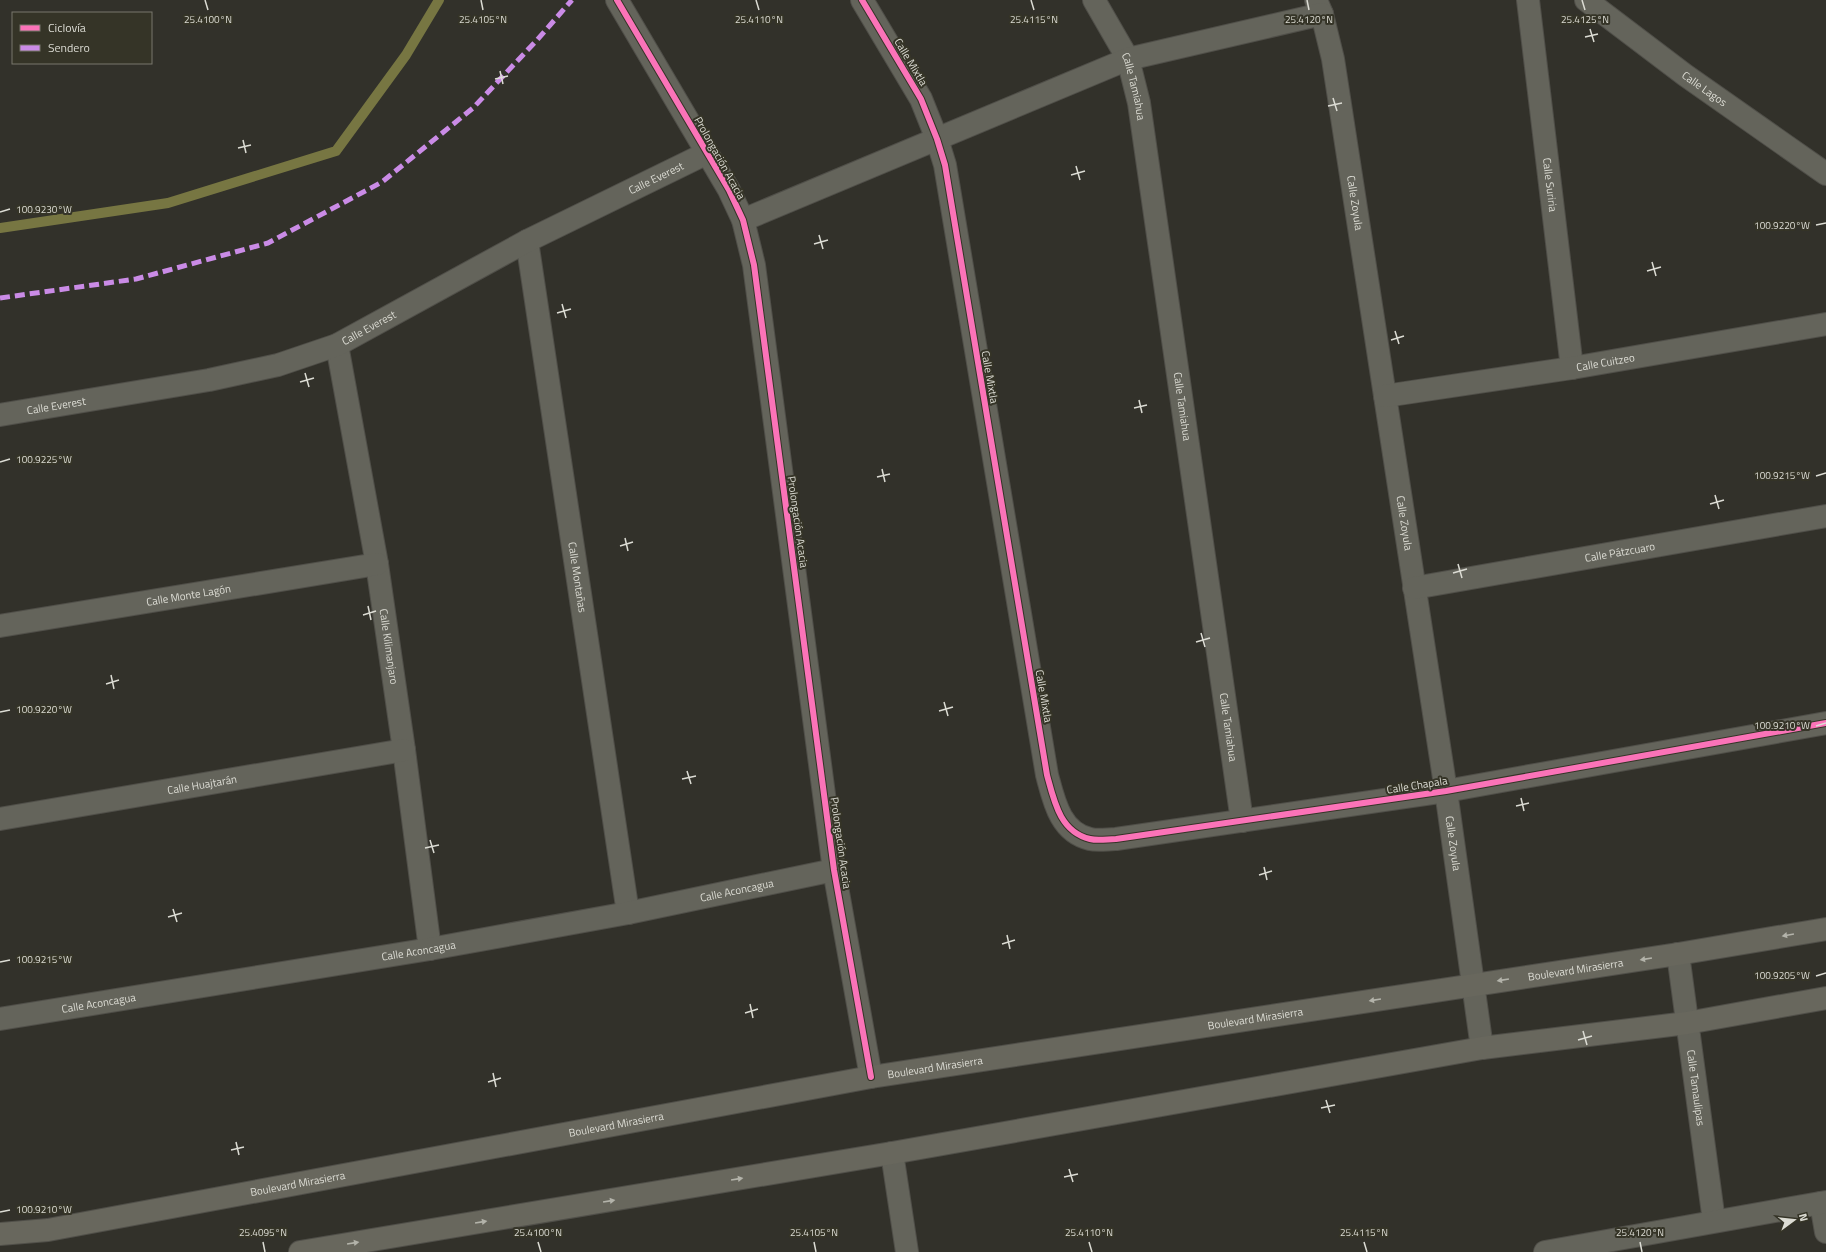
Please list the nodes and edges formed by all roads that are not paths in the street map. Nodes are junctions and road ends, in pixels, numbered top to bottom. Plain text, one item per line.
1 (616, 0) edge
2 (862, 0) edge
3 (1094, 0) edge
4 (1528, 0) edge
5 (1586, 0) edge
6 (1319, 7) edge
7 (1128, 59) junction
8 (937, 139) junction
9 (707, 153) junction
10 (1826, 174) edge
11 (743, 220) junction
12 (527, 241) junction
13 (1826, 324) edge
14 (337, 345) junction
15 (1572, 368) junction
16 (1385, 396) junction
17 (0, 415) edge
18 (1826, 516) edge
19 (377, 564) junction
20 (1414, 588) junction
21 (0, 626) edge
22 (1826, 723) edge
23 (404, 750) junction
24 (1047, 775) joint
25 (1446, 791) junction
26 (0, 819) edge
27 (1242, 821) junction
28 (834, 870) junction
29 (628, 913) junction
30 (1826, 929) edge
31 (430, 949) junction
32 (1678, 954) junction
33 (1474, 984) junction
34 (1826, 998) edge
35 (0, 1019) edge
36 (1686, 1023) junction
37 (1482, 1048) junction
38 (871, 1077) junction
39 (892, 1153) junction
40 (1823, 1202) edge
41 (1714, 1221) junction
42 (1826, 1232) edge
43 (0, 1234) edge
44 (1572, 1250) edge
45 (300, 1252) edge
46 (906, 1252) edge
47 (1545, 1252) edge

1 - 9 street, Prolongación Acacia
2 - 8 street, Calle Mixtla
3 - 7 street, Calle Tamiahua
4 - 15 street, Calle Suriria
5 - 10 street, Calle Lagos
6 - 7 street
6 - 16 street, Calle Zoyula
7 - 8 street
7 - 27 street, Calle Tamiahua
8 - 11 street
8 - 24 street, Calle Mixtla
9 - 11 street, Prolongación Acacia
9 - 12 street, Calle Everest
11 - 28 street, Prolongación Acacia
12 - 14 street, Calle Everest
12 - 29 street, Calle Montañas
13 - 15 street, Calle Cuitzeo
14 - 17 street, Calle Everest
14 - 19 street, Calle Kilimanjaro
15 - 16 street, Calle Cuitzeo
16 - 20 street, Calle Zoyula
18 - 20 street, Calle Pátzcuaro
19 - 21 street, Calle Monte Lagón
19 - 23 street, Calle Kilimanjaro
20 - 25 street, Calle Zoyula
22 - 25 street, Calle Chapala
23 - 26 street, Calle Huajtarán
23 - 31 street, Calle Kilimanjaro
24 - 27 street, Calle Chapala
25 - 27 street, Calle Chapala
25 - 33 street, Calle Zoyula
28 - 29 street, Calle Aconcagua
28 - 38 street, Prolongación Acacia
29 - 31 street, Calle Aconcagua
30 -> 32 main road, Boulevard Mirasierra
31 - 35 street, Calle Aconcagua
32 -> 33 main road, Boulevard Mirasierra
32 - 36 street, Calle Tamaulipas
33 - 37 street, Calle Zoyula
33 -> 38 main road, Boulevard Mirasierra
34 - 36 main road
36 - 37 main road
36 - 41 street, Calle Tamaulipas
37 - 39 main road
38 - 43 main road, Boulevard Mirasierra
45 -> 39 main road
39 - 46 street
40 - 41 street
40 - 42 street
41 - 44 street
44 - 47 street

